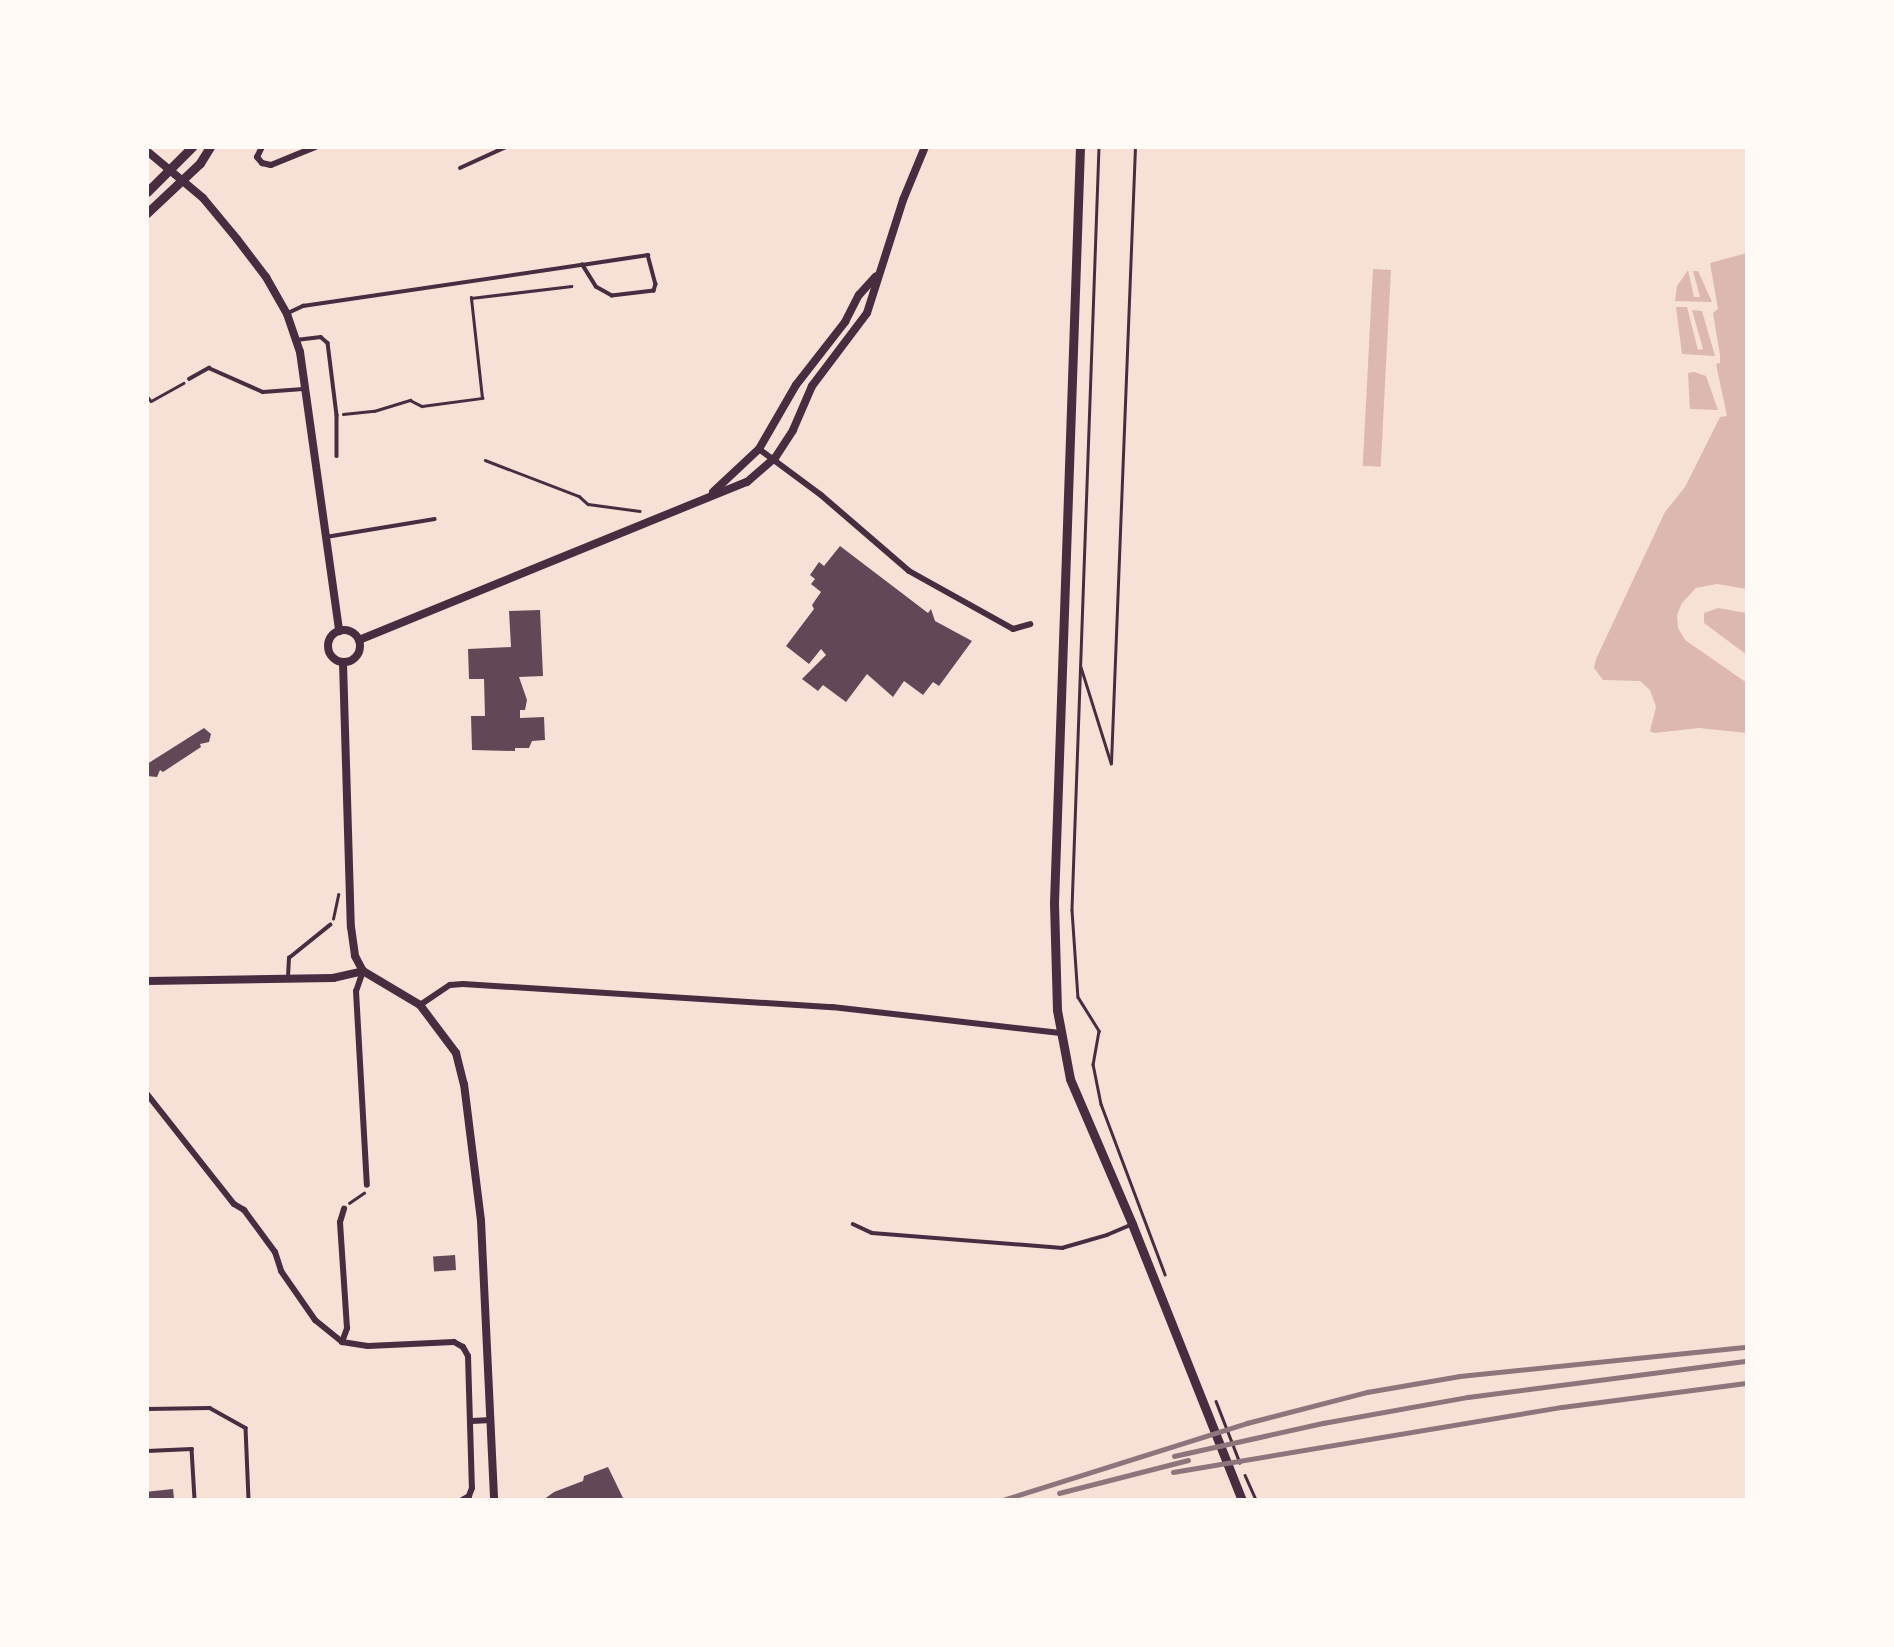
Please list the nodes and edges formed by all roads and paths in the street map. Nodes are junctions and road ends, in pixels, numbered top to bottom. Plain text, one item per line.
1 (192, 147) edge
2 (210, 147) edge
3 (262, 147) edge
4 (315, 147) edge
5 (506, 147) edge
6 (925, 147) edge
7 (1080, 147) edge
8 (1099, 147) edge
9 (1135, 147) edge
10 (147, 151) edge
11 (170, 167) junction
12 (460, 168) dead end
13 (183, 180) junction
14 (147, 192) edge
15 (147, 213) edge
16 (582, 265) junction
17 (876, 276) junction
18 (570, 286) dead end
19 (287, 314) junction
20 (296, 340) junction
21 (189, 379) joint
22 (305, 388) junction
23 (147, 396) edge
24 (337, 415) junction
25 (759, 449) junction
26 (337, 456) dead end
27 (775, 458) junction
28 (485, 460) dead end
29 (708, 496) junction
30 (640, 511) dead end
31 (435, 519) dead end
32 (324, 537) junction
33 (1030, 624) dead end
34 (339, 631) junction
35 (359, 640) junction
36 (343, 663) junction
37 (1080, 663) junction
38 (339, 886) dead end
39 (330, 925) joint
40 (363, 971) junction
41 (288, 979) junction
42 (147, 981) edge
43 (420, 1005) junction
44 (1061, 1032) junction
45 (147, 1094) edge
46 (367, 1185) joint
47 (344, 1209) joint
48 (853, 1224) dead end
49 (1132, 1224) junction
50 (1167, 1279) dead end
51 (342, 1342) junction
52 (1215, 1398) dead end
53 (147, 1409) edge
54 (491, 1420) junction
55 (471, 1421) junction
56 (147, 1451) edge
57 (195, 1500) edge
58 (249, 1500) edge
59 (462, 1500) edge
60 (494, 1500) edge
61 (1242, 1500) edge
62 (1255, 1500) edge

1 - 11 main road
2 - 13 main road
3 - 4 street
5 - 12 lane
6 - 17 street
7 - 44 main road
8 - 37 path
9 - 37 path
10 - 11 street
11 - 13 street
11 - 14 main road
13 - 15 main road
13 - 19 street
16 - 16 lane
16 - 19 lane
17 - 25 street
17 - 27 street
18 - 24 path
19 - 20 street
20 - 22 street
20 - 24 lane
21 - 22 lane
21 - 23 path
22 - 32 street
24 - 26 lane
25 - 27 street
25 - 29 street
27 - 29 street
27 - 33 street
28 - 30 path
29 - 35 street
31 - 32 lane
32 - 34 street
34 - 35 street
34 - 36 street
35 - 36 street
36 - 40 street
37 - 50 path
38 - 39 path
39 - 41 lane
40 - 41 street
40 - 43 street
40 - 46 street
41 - 42 street
43 - 44 street
43 - 54 street
44 - 49 main road
45 - 51 street
46 - 47 path
47 - 51 street
48 - 49 lane
49 - 61 main road
51 - 55 street
52 - 62 path
53 - 58 lane
54 - 55 street
54 - 60 street
55 - 59 street
56 - 57 lane

